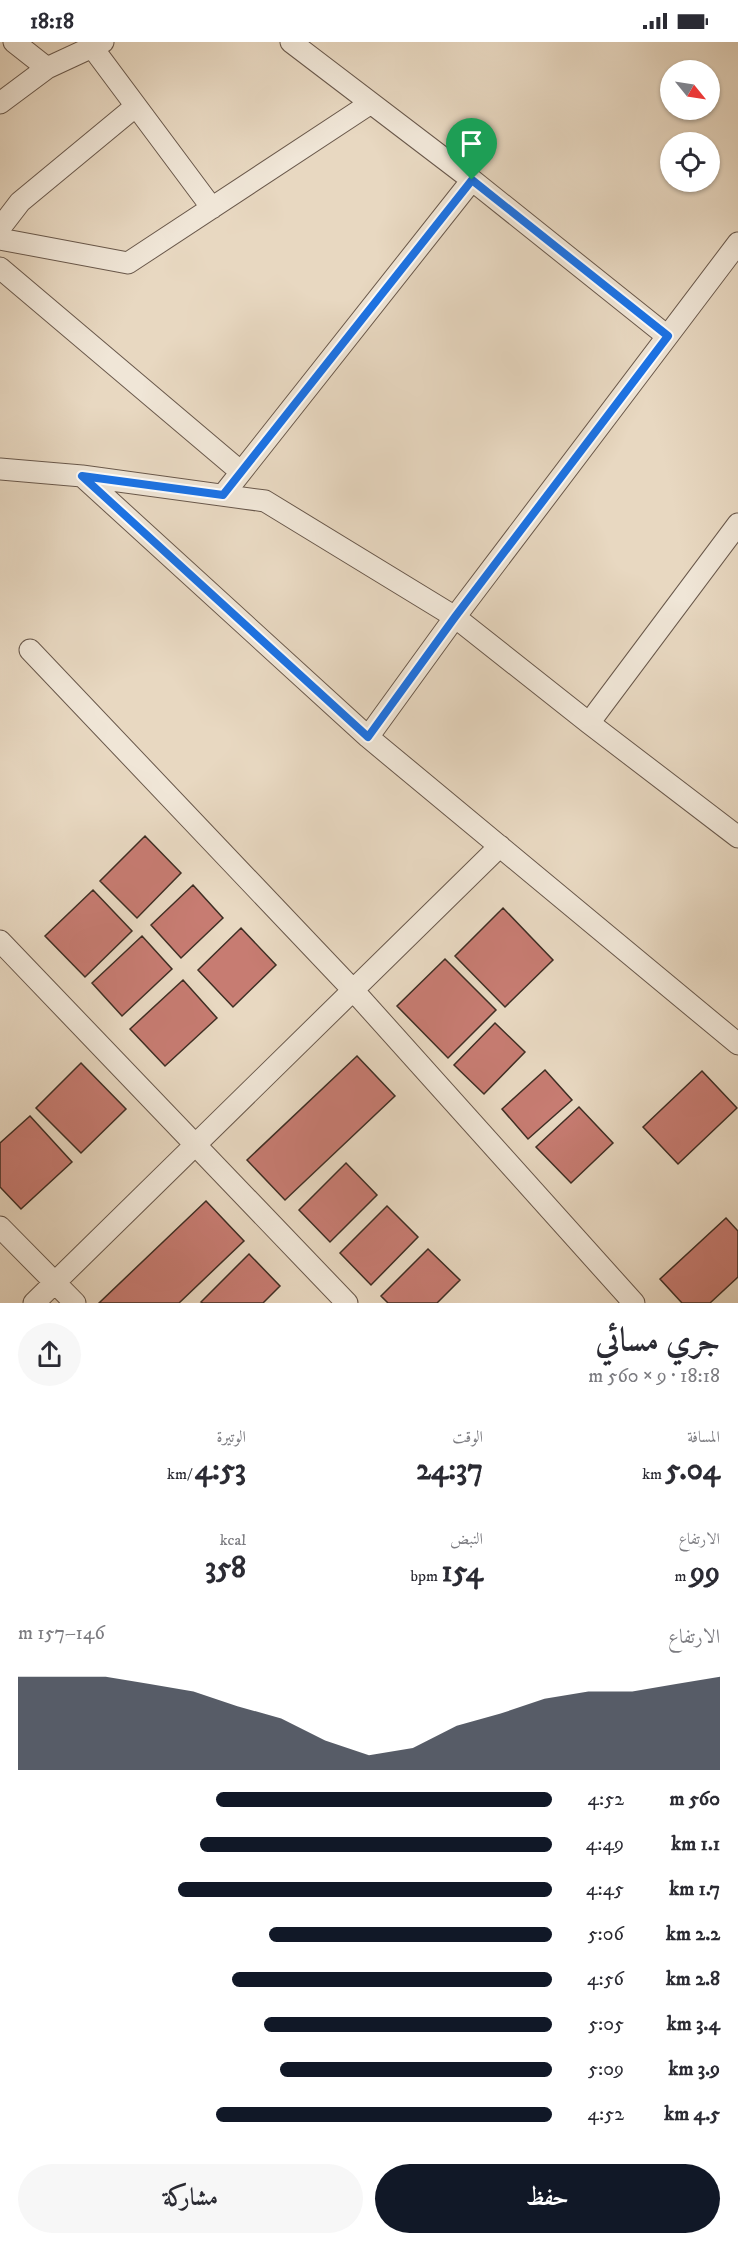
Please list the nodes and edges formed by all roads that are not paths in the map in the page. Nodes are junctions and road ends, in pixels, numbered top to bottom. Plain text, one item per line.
1 (15, 42) edge
2 (291, 42) edge
3 (98, 45) edge
4 (47, 68) junction
5 (371, 103) junction
6 (0, 104) edge
7 (136, 106) junction
8 (472, 180) junction
9 (212, 207) junction
10 (0, 228) edge
11 (0, 239) edge
12 (736, 248) edge
13 (0, 268) edge
14 (668, 336) junction
15 (0, 469) edge
16 (241, 472) junction
17 (82, 476) junction
18 (223, 495) junction
19 (738, 524) edge
20 (455, 617) junction
21 (30, 650) dead end
22 (589, 723) junction
23 (368, 737) junction
24 (738, 836) edge
25 (500, 846) junction
26 (0, 941) edge
27 (353, 990) junction
28 (738, 1044) edge
29 (195, 1145) junction
30 (0, 1227) edge
31 (56, 1282) junction
32 (34, 1303) edge
33 (75, 1303) edge
34 (347, 1303) edge
35 (634, 1303) edge

1 - 4 street
2 - 5 street
3 - 4 street
3 - 7 street
4 - 6 street
5 - 8 street
5 - 9 street
7 - 9 street
7 - 10 street
8 - 14 street
8 - 16 street
9 - 11 street
12 - 14 street
13 - 16 street
14 - 20 street
15 - 17 street
16 - 18 street
17 - 18 street
17 - 23 street
18 - 20 street
19 - 22 street
20 - 22 street
20 - 23 street
21 - 27 street
22 - 24 street
23 - 25 street
25 - 27 street
25 - 28 street
26 - 29 street
27 - 29 street
27 - 35 street
29 - 31 street
29 - 34 street
30 - 31 street
31 - 32 street
31 - 33 street

